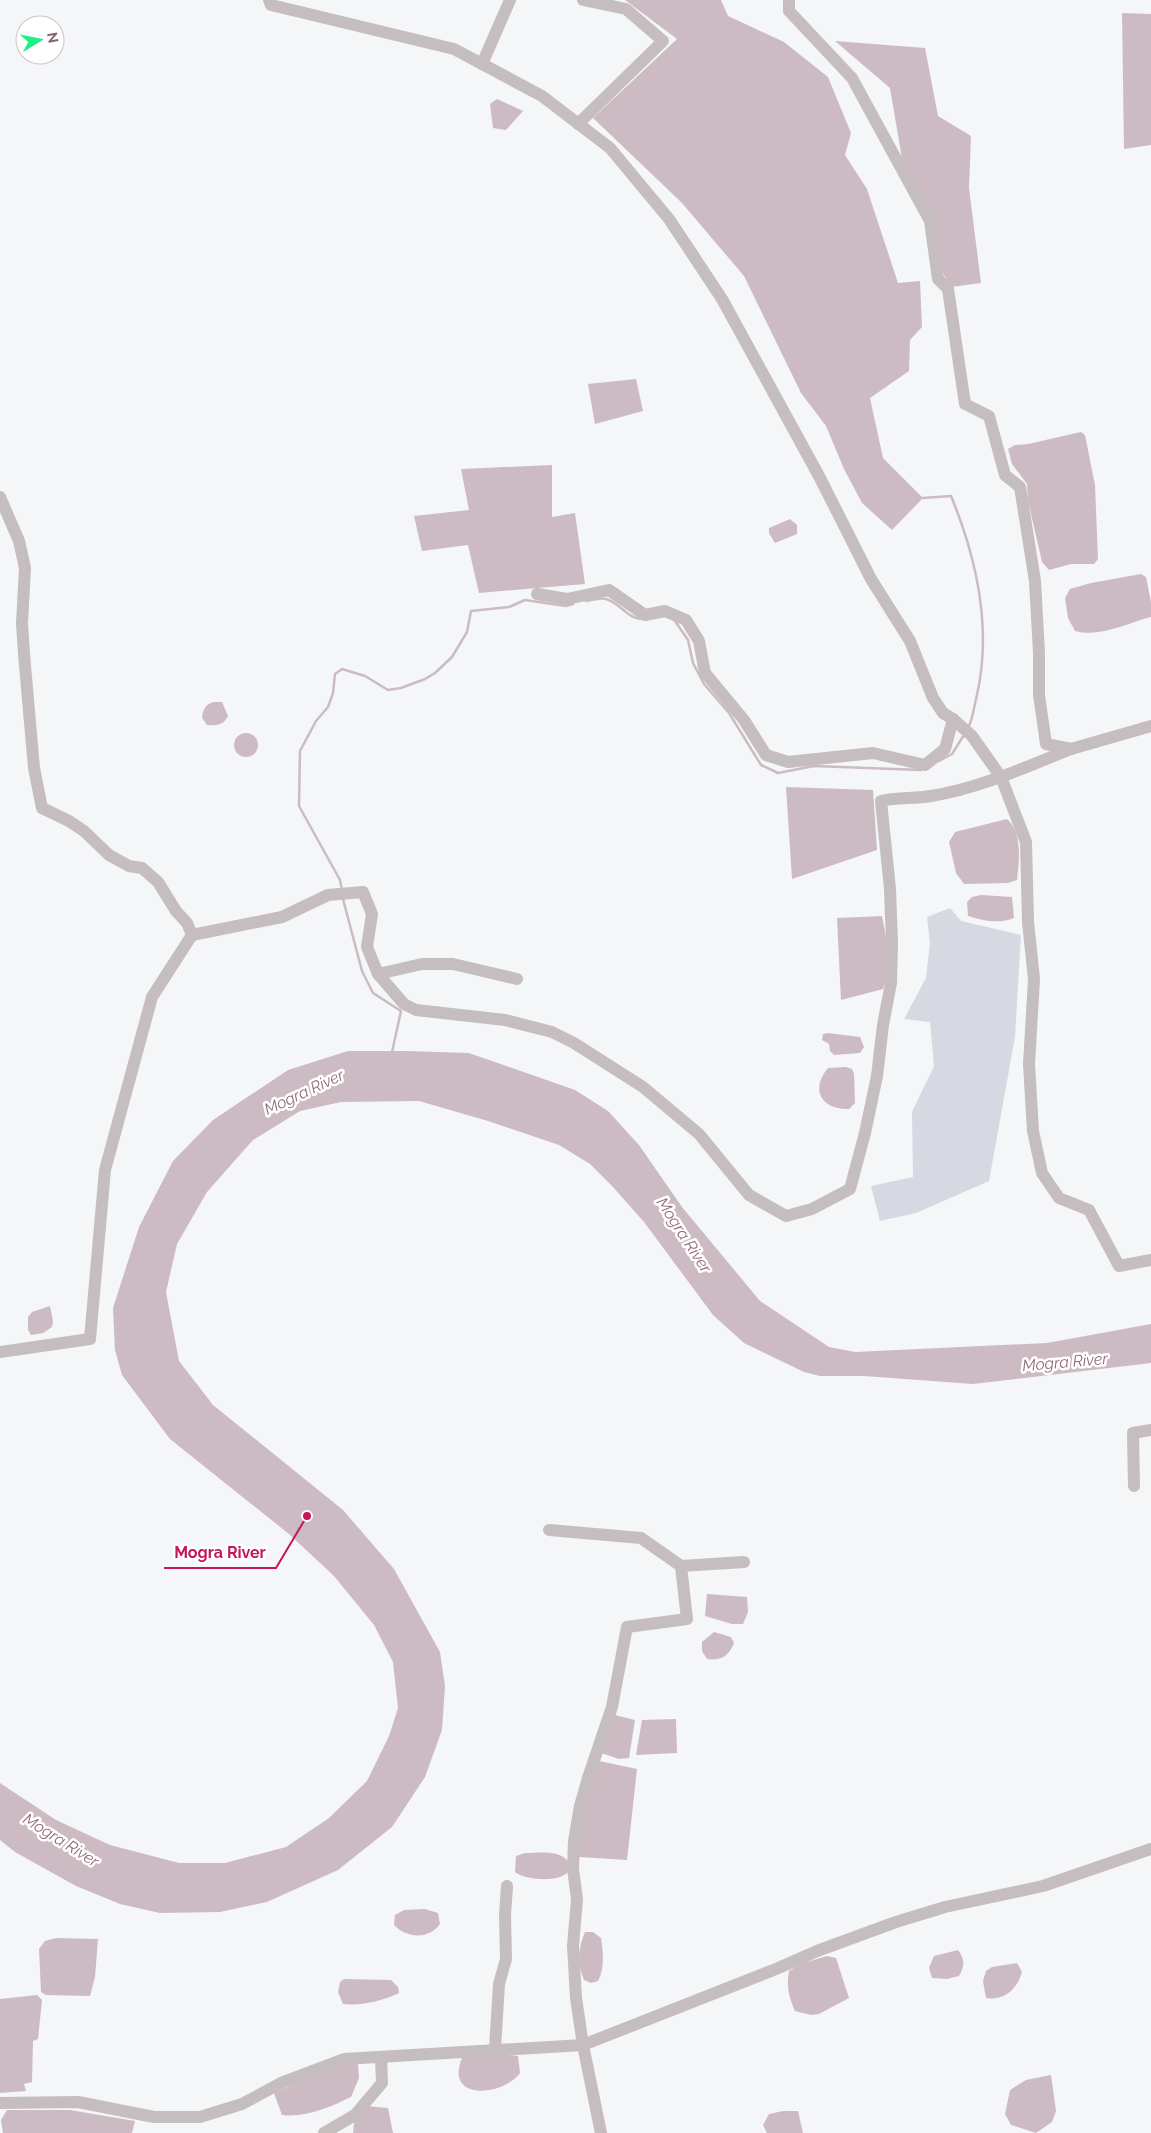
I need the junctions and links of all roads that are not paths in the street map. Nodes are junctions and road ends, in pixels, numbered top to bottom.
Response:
1 (269, 0) edge
2 (510, 0) edge
3 (583, 0) edge
4 (789, 0) edge
5 (482, 64) junction
6 (578, 124) junction
7 (0, 497) edge
8 (537, 594) dead end
9 (953, 719) junction
10 (1151, 726) edge
11 (1071, 748) junction
12 (1001, 778) junction
13 (192, 936) junction
14 (378, 974) junction
15 (517, 980) dead end
16 (1151, 1260) edge
17 (0, 1352) edge
18 (1151, 1430) edge
19 (1134, 1486) dead end
20 (549, 1530) dead end
21 (744, 1562) dead end
22 (681, 1566) junction
23 (1151, 1849) edge
24 (507, 1886) dead end
25 (582, 2045) junction
26 (495, 2049) junction
27 (381, 2057) junction
28 (0, 2103) edge
29 (324, 2133) edge
30 (601, 2133) edge

1 - 5 street
2 - 5 street
3 - 6 street
4 - 11 street
5 - 6 street
6 - 9 street
7 - 13 street
8 - 9 street
9 - 12 street
10 - 11 street
11 - 12 street
12 - 14 street
12 - 16 street
13 - 14 street
13 - 17 street
14 - 15 street
18 - 19 street
20 - 22 street
21 - 22 street
22 - 25 street
23 - 25 street
24 - 26 street
25 - 26 street
25 - 30 street
26 - 27 street
27 - 28 street
27 - 29 street

